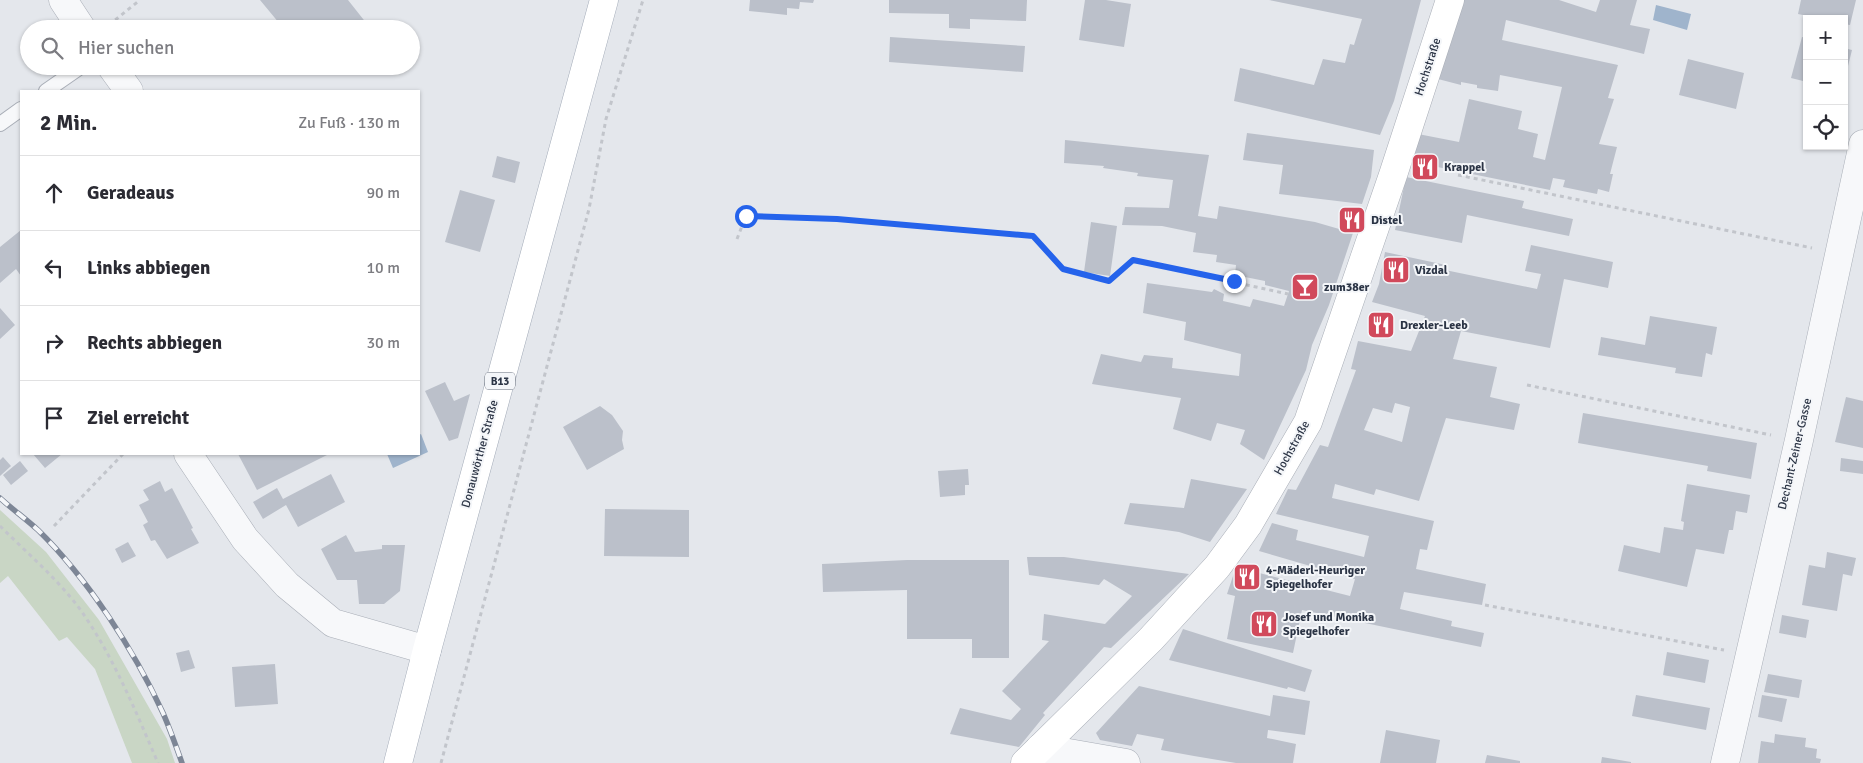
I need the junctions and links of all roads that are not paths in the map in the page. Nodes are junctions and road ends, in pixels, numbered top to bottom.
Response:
1 (63, 0) edge
2 (604, 0) edge
3 (1450, 0) edge
4 (76, 20) edge
5 (69, 75) edge
6 (117, 75) edge
7 (47, 90) edge
8 (128, 90) edge
9 (20, 110) edge
10 (0, 124) edge
11 (1863, 144) edge
12 (189, 455) edge
13 (427, 650) junction
14 (1033, 756) edge
15 (398, 763) edge
16 (1126, 763) edge
17 (1725, 763) edge

1 - 4 street
2 - 13 main road, Donauwörther Straße / B13
3 - 14 main road, Hochstraße
5 - 7 lane
6 - 8 street
9 - 10 lane
11 - 17 street, Dechant-Zeiner-Gasse
12 - 13 street
13 - 15 main road, Donauwörther Straße / B13
14 - 16 street

